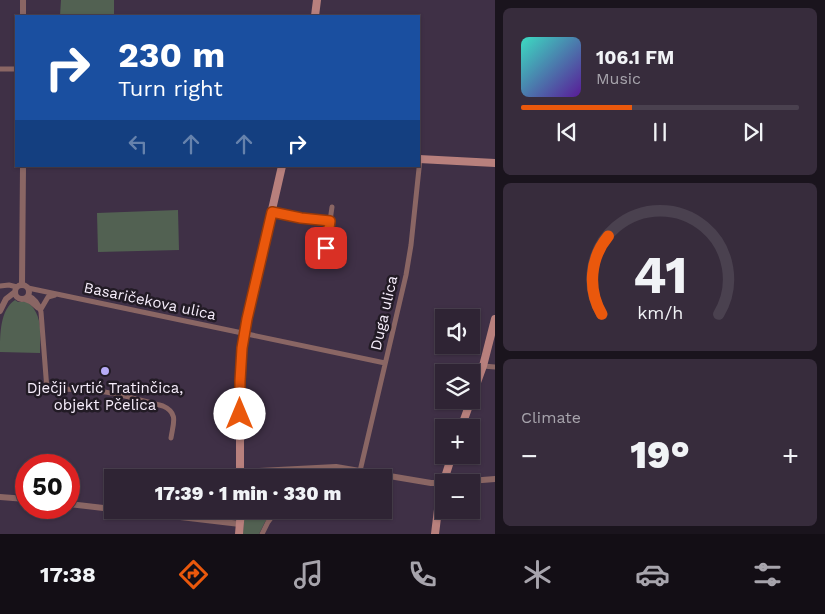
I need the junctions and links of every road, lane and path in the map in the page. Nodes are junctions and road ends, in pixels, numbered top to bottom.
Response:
1 (23, 0) edge
2 (317, 0) edge
3 (23, 15) edge
4 (315, 15) edge
5 (0, 69) edge
6 (15, 69) edge
7 (420, 159) edge
8 (495, 163) edge
9 (23, 167) edge
10 (282, 167) edge
11 (419, 167) edge
12 (332, 208) dead end
13 (272, 212) junction
14 (330, 221) junction
15 (323, 266) dead end
16 (0, 286) edge
17 (18, 290) junction
18 (0, 294) edge
19 (28, 294) junction
20 (57, 294) junction
21 (0, 309) edge
22 (41, 310) junction
23 (495, 319) edge
24 (244, 334) junction
25 (385, 363) junction
26 (483, 366) junction
27 (495, 367) edge
28 (480, 374) edge
29 (171, 438) dead end
30 (240, 469) edge
31 (305, 469) edge
32 (348, 469) edge
33 (360, 469) edge
34 (392, 476) edge
35 (495, 479) edge
36 (480, 480) edge
37 (435, 482) edge
38 (0, 497) edge
39 (15, 498) edge
40 (80, 505) edge
41 (104, 508) edge
42 (198, 519) edge
43 (240, 519) edge
44 (270, 519) edge
45 (437, 519) edge
46 (240, 524) junction
47 (239, 534) edge
48 (262, 534) edge
49 (435, 534) edge

1 - 3 street
2 - 4 main road
5 - 6 street
7 - 8 main road
9 - 17 street
10 - 13 main road
11 - 25 street, Duga ulica
12 - 14 street
13 - 14 street
13 - 24 main road
14 - 15 street
16 - 17 street
17 - 19 street
17 - 19 street
17 - 21 street
18 - 21 street
19 - 20 street, Basaričekova ulica
19 - 22 street
20 - 22 street
20 - 24 street, Basaričekova ulica
22 - 29 street
23 - 26 main road
24 - 25 street, Basaričekova ulica
24 - 30 main road
25 - 33 street, Duga ulica
26 - 27 street
26 - 28 main road
31 - 32 street
34 - 37 street
35 - 36 street
38 - 39 street
40 - 41 street
42 - 46 street
43 - 46 main road
44 - 48 street
45 - 49 main road
46 - 47 main road

